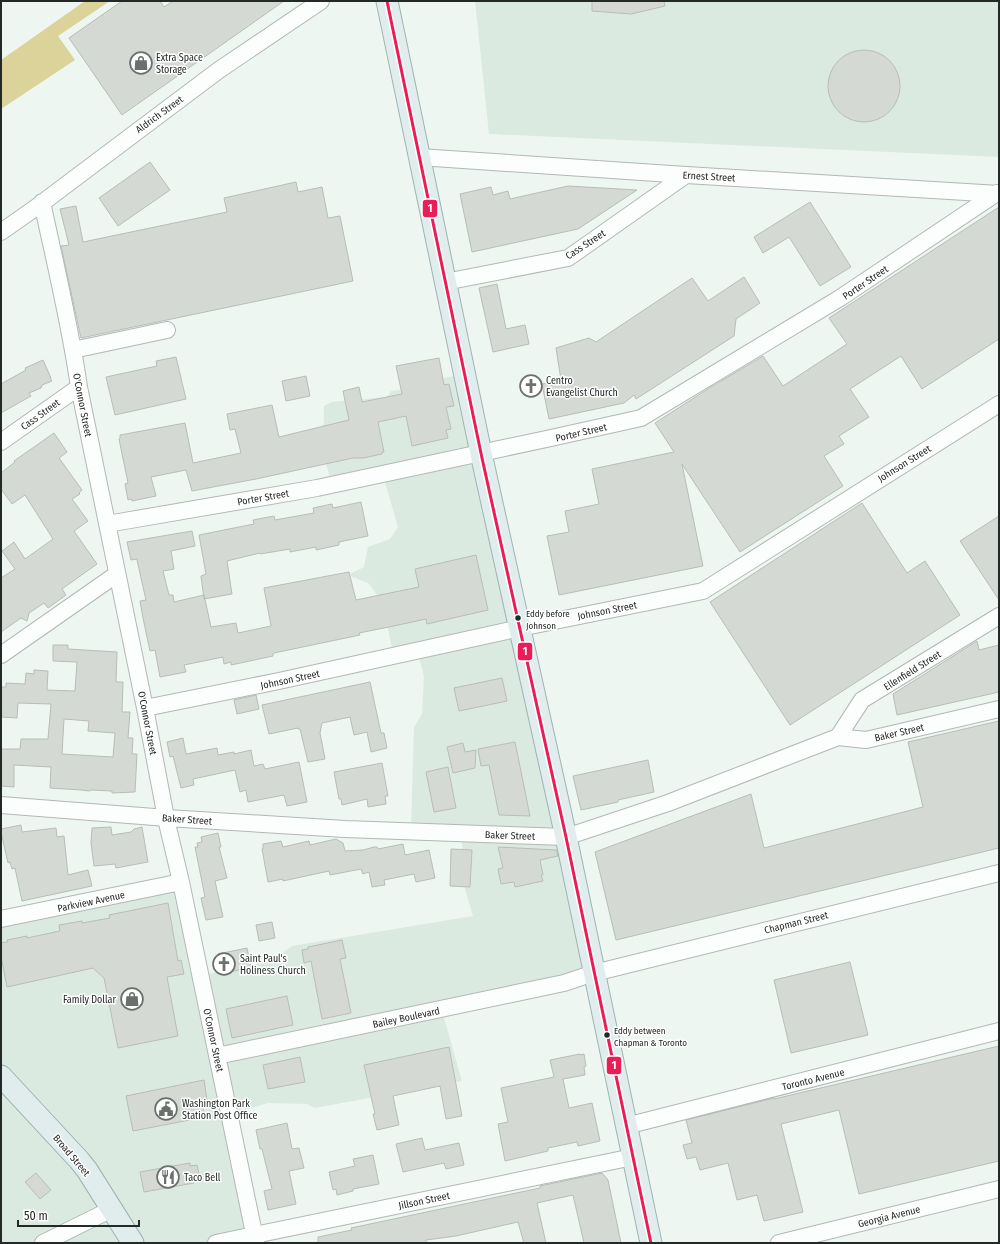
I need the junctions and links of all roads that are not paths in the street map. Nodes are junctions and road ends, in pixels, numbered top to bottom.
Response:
1 (321, 1) edge
2 (387, 1) edge
3 (419, 157) junction
4 (686, 175) junction
5 (998, 194) edge
6 (42, 202) junction
7 (1, 232) edge
8 (445, 282) junction
9 (167, 330) dead end
10 (74, 350) junction
11 (79, 386) junction
12 (999, 404) edge
13 (1, 442) edge
14 (482, 453) junction
15 (107, 524) junction
16 (117, 574) junction
17 (999, 616) edge
18 (520, 628) junction
19 (1, 655) edge
20 (145, 708) junction
21 (999, 709) edge
22 (838, 737) junction
23 (1, 805) edge
24 (167, 818) junction
25 (566, 837) junction
26 (999, 873) edge
27 (181, 882) junction
28 (1, 919) edge
29 (594, 973) junction
30 (999, 1031) edge
31 (217, 1056) junction
32 (1, 1076) edge
33 (626, 1126) junction
34 (632, 1157) junction
35 (999, 1189) edge
36 (112, 1209) junction
37 (255, 1239) edge
38 (43, 1243) edge
39 (133, 1243) edge
40 (216, 1243) edge
41 (651, 1243) edge
42 (779, 1243) edge

1 - 6 street, Aldrich Street
2 - 3 main road
3 - 4 street, Ernest Street
3 - 8 main road
4 - 5 street, Ernest Street
4 - 8 street, Cass Street
5 - 14 street, Porter Street
6 - 7 street, Aldrich Street
6 - 10 street, O'Connor Street
8 - 14 main road
9 - 10 street
10 - 11 street, O'Connor Street
11 - 13 street, Cass Street
11 - 15 street, O'Connor Street
12 - 18 street, Johnson Street
14 - 15 street, Porter Street
14 - 18 main road
15 - 16 street, O'Connor Street
16 - 19 street
16 - 20 street, O'Connor Street
17 - 22 street, Ellenfield Street
18 - 20 street, Johnson Street
18 - 25 main road
20 - 24 street, O'Connor Street
21 - 22 street, Baker Street
22 - 25 street, Baker Street
23 - 24 street, Baker Street
24 - 25 street, Baker Street
24 - 27 street, O'Connor Street
25 - 29 main road
26 - 29 street, Chapman Street
27 - 28 street, Parkview Avenue
27 - 31 street, O'Connor Street
29 - 31 street, Bailey Boulevard
29 - 33 main road
30 - 33 street, Toronto Avenue
31 - 37 street, O'Connor Street
32 - 36 main road, Broad Street
33 - 34 main road
34 - 37 street, Jillson Street
34 - 41 main road
35 - 42 street, Georgia Avenue
36 - 38 street
36 - 39 main road, Broad Street
37 - 40 street, Jillson Street

